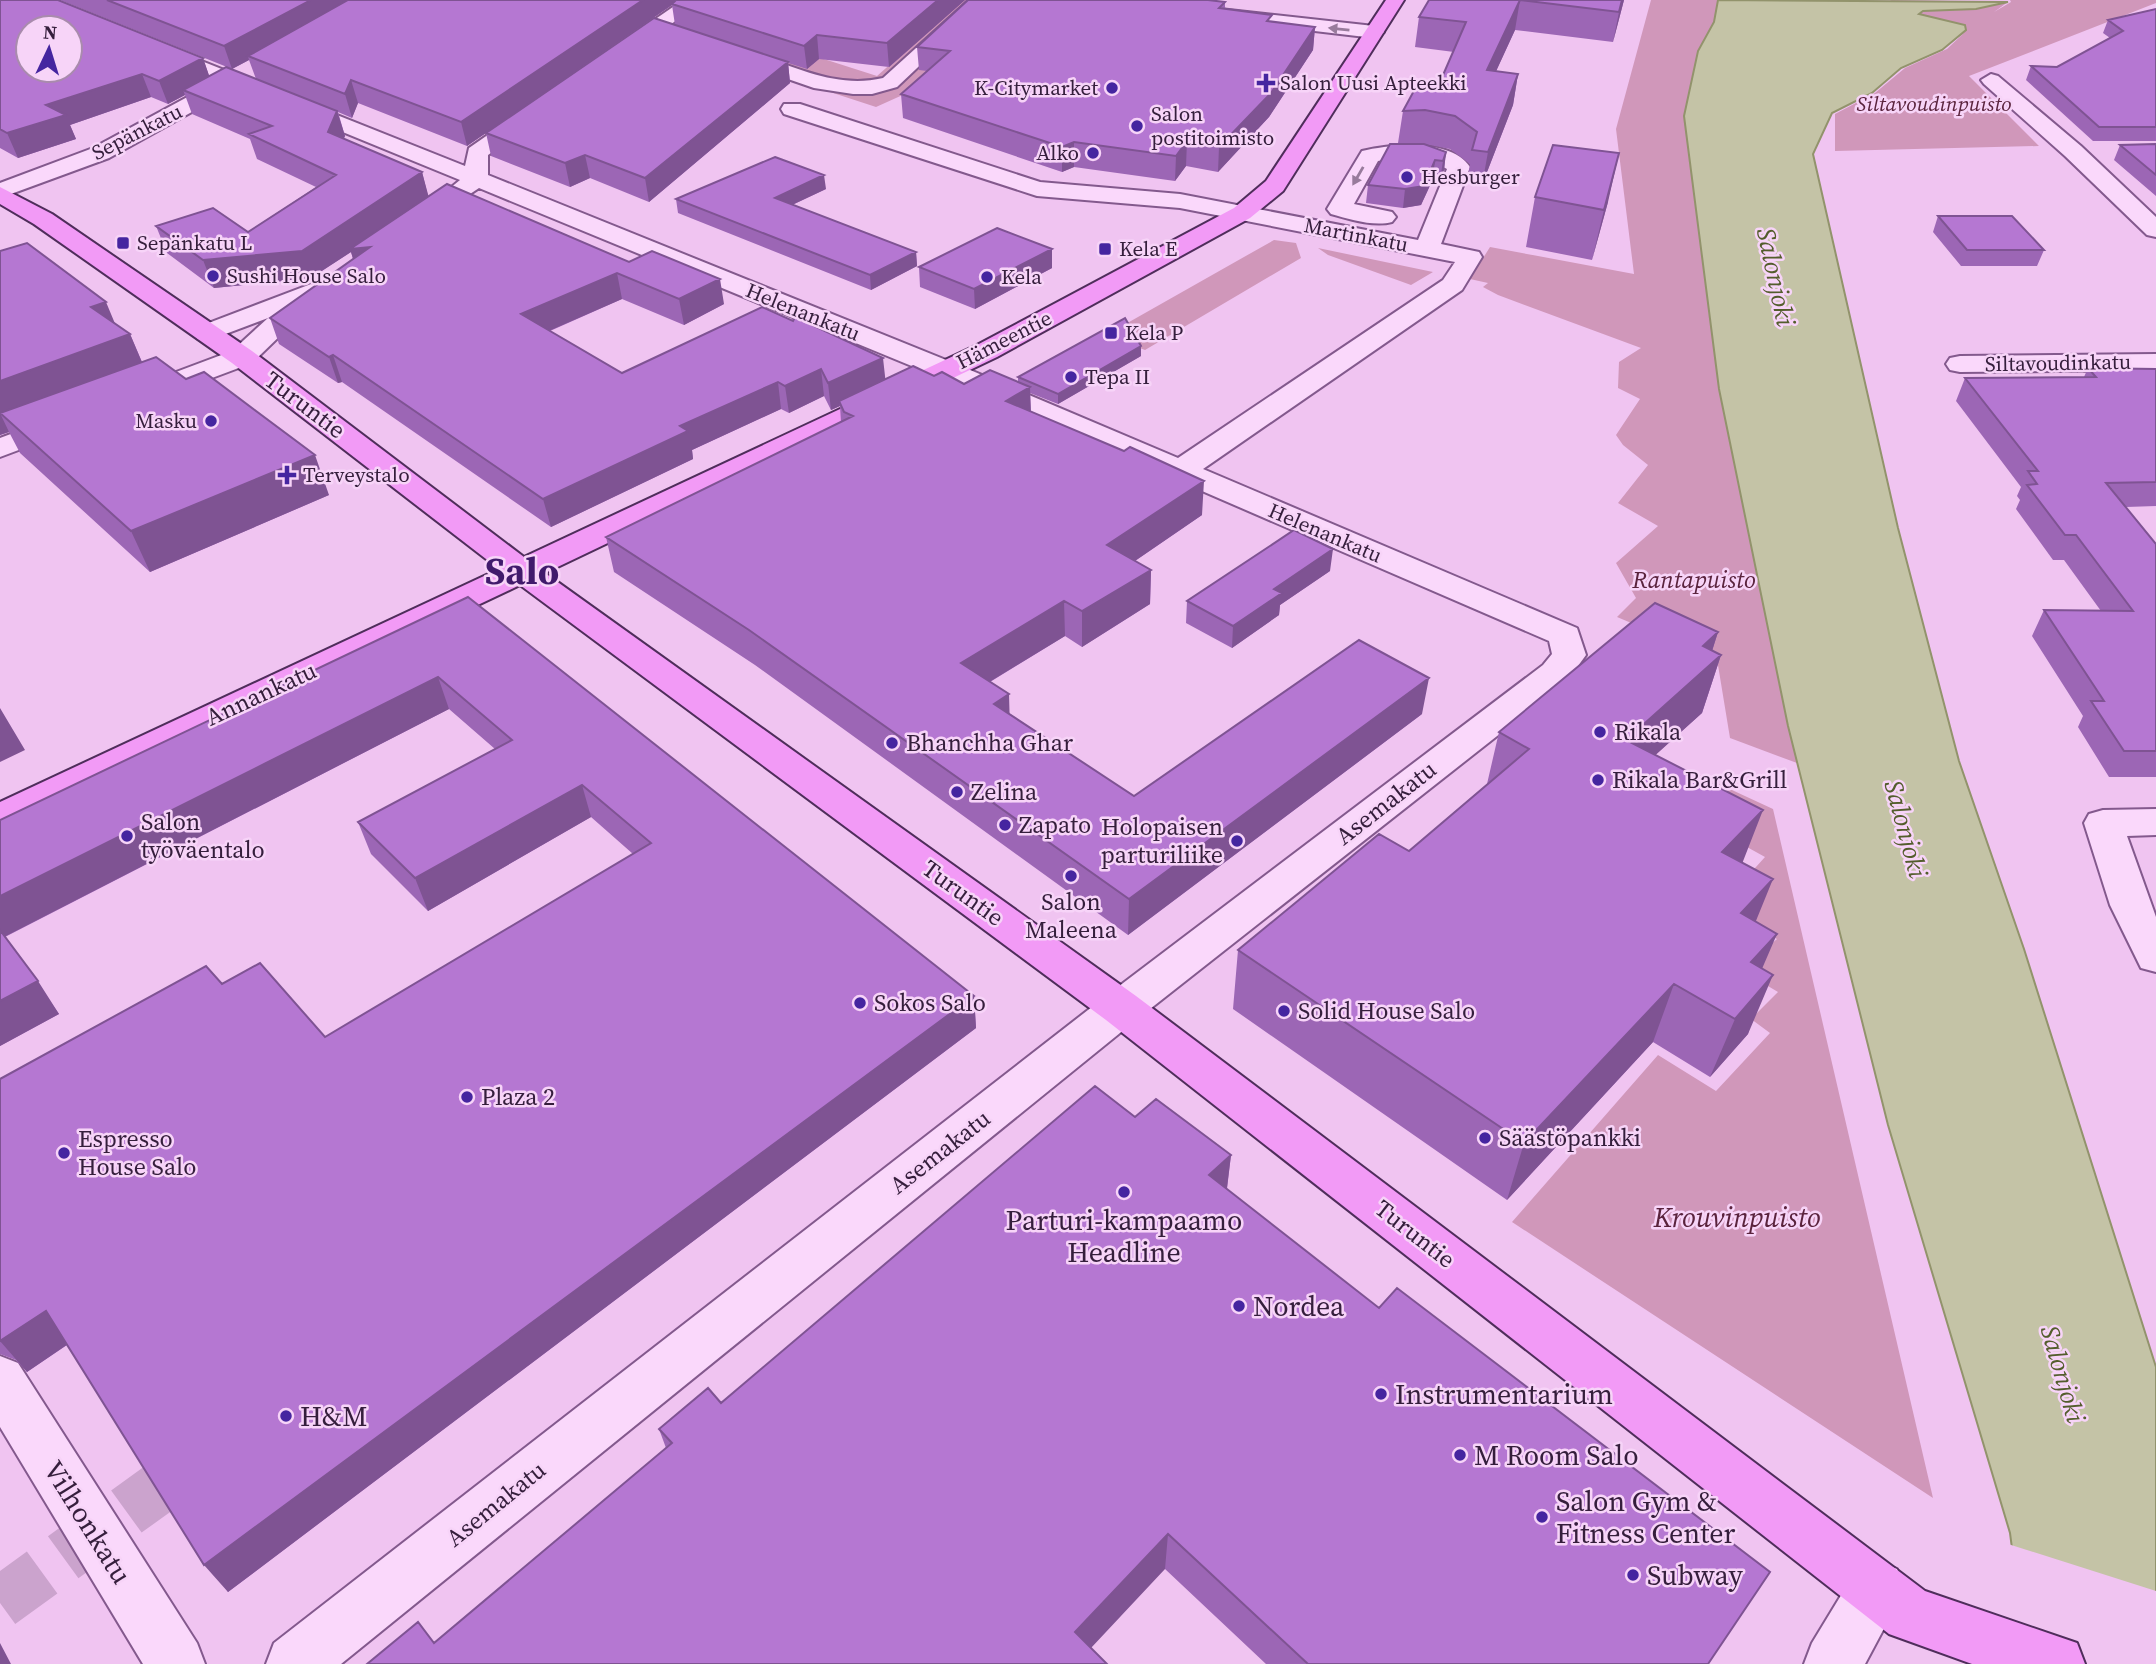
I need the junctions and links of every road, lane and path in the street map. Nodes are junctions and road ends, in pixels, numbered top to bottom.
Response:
1 (695, 0) edge
2 (980, 0) edge
3 (1395, 0) edge
4 (1202, 13) edge
5 (654, 29) junction
6 (1374, 32) junction
7 (680, 37) edge
8 (138, 42) edge
9 (717, 49) edge
10 (610, 60) edge
11 (258, 67) edge
12 (1991, 80) dead end
13 (234, 81) junction
14 (544, 106) edge
15 (792, 109) dead end
16 (2074, 151) junction
17 (2101, 151) dead end
18 (475, 180) junction
19 (0, 192) edge
20 (436, 206) edge
21 (1242, 214) junction
22 (1436, 225) junction
23 (2156, 230) edge
24 (1427, 249) junction
25 (335, 275) edge
26 (313, 290) junction
27 (207, 333) junction
28 (242, 357) junction
29 (2156, 362) edge
30 (1961, 364) dead end
31 (946, 370) junction
32 (0, 448) edge
33 (1180, 470) junction
34 (523, 570) junction
35 (1565, 635) joint
36 (0, 818) edge
37 (2156, 822) edge
38 (2156, 957) edge
39 (1121, 1008) junction
40 (0, 1380) edge
41 (1893, 1601) junction
42 (176, 1664) edge
43 (295, 1664) edge
44 (1833, 1664) edge
45 (2056, 1664) edge

1 - 5 street
2 - 9 street
3 - 6 main road, Hämeentie
6 -> 4 street
5 - 7 street
5 - 10 street
6 - 21 main road, Hämeentie
8 - 13 street, Helenankatu
11 - 13 street, Sepänkatu
12 - 16 street
13 - 18 street, Helenankatu
13 - 19 street, Sepänkatu
14 - 18 street
15 - 21 street, Martinkatu
16 - 17 street
16 - 23 street
18 - 20 street
18 - 31 street, Helenankatu
19 - 27 main road, Turuntie
21 - 24 street, Martinkatu
21 - 31 main road, Hämeentie
22 -> 22 street
22 - 24 street
24 - 33 street, Martinkatu
25 - 26 street
26 - 27 street
26 - 28 street
27 - 28 main road, Turuntie
28 - 32 street
28 - 34 main road, Turuntie
29 - 30 street, Siltavoudinkatu
31 - 33 street, Helenankatu
31 - 34 main road, Hämeentie
33 - 35 street, Helenankatu
34 - 36 main road, Annankatu
34 - 39 main road, Turuntie
35 - 39 street, Asemakatu
37 - 38 street
39 - 41 main road, Turuntie
39 - 43 street, Asemakatu
40 - 42 street, Vilhonkatu
41 - 44 street
41 - 45 main road, Turuntie

